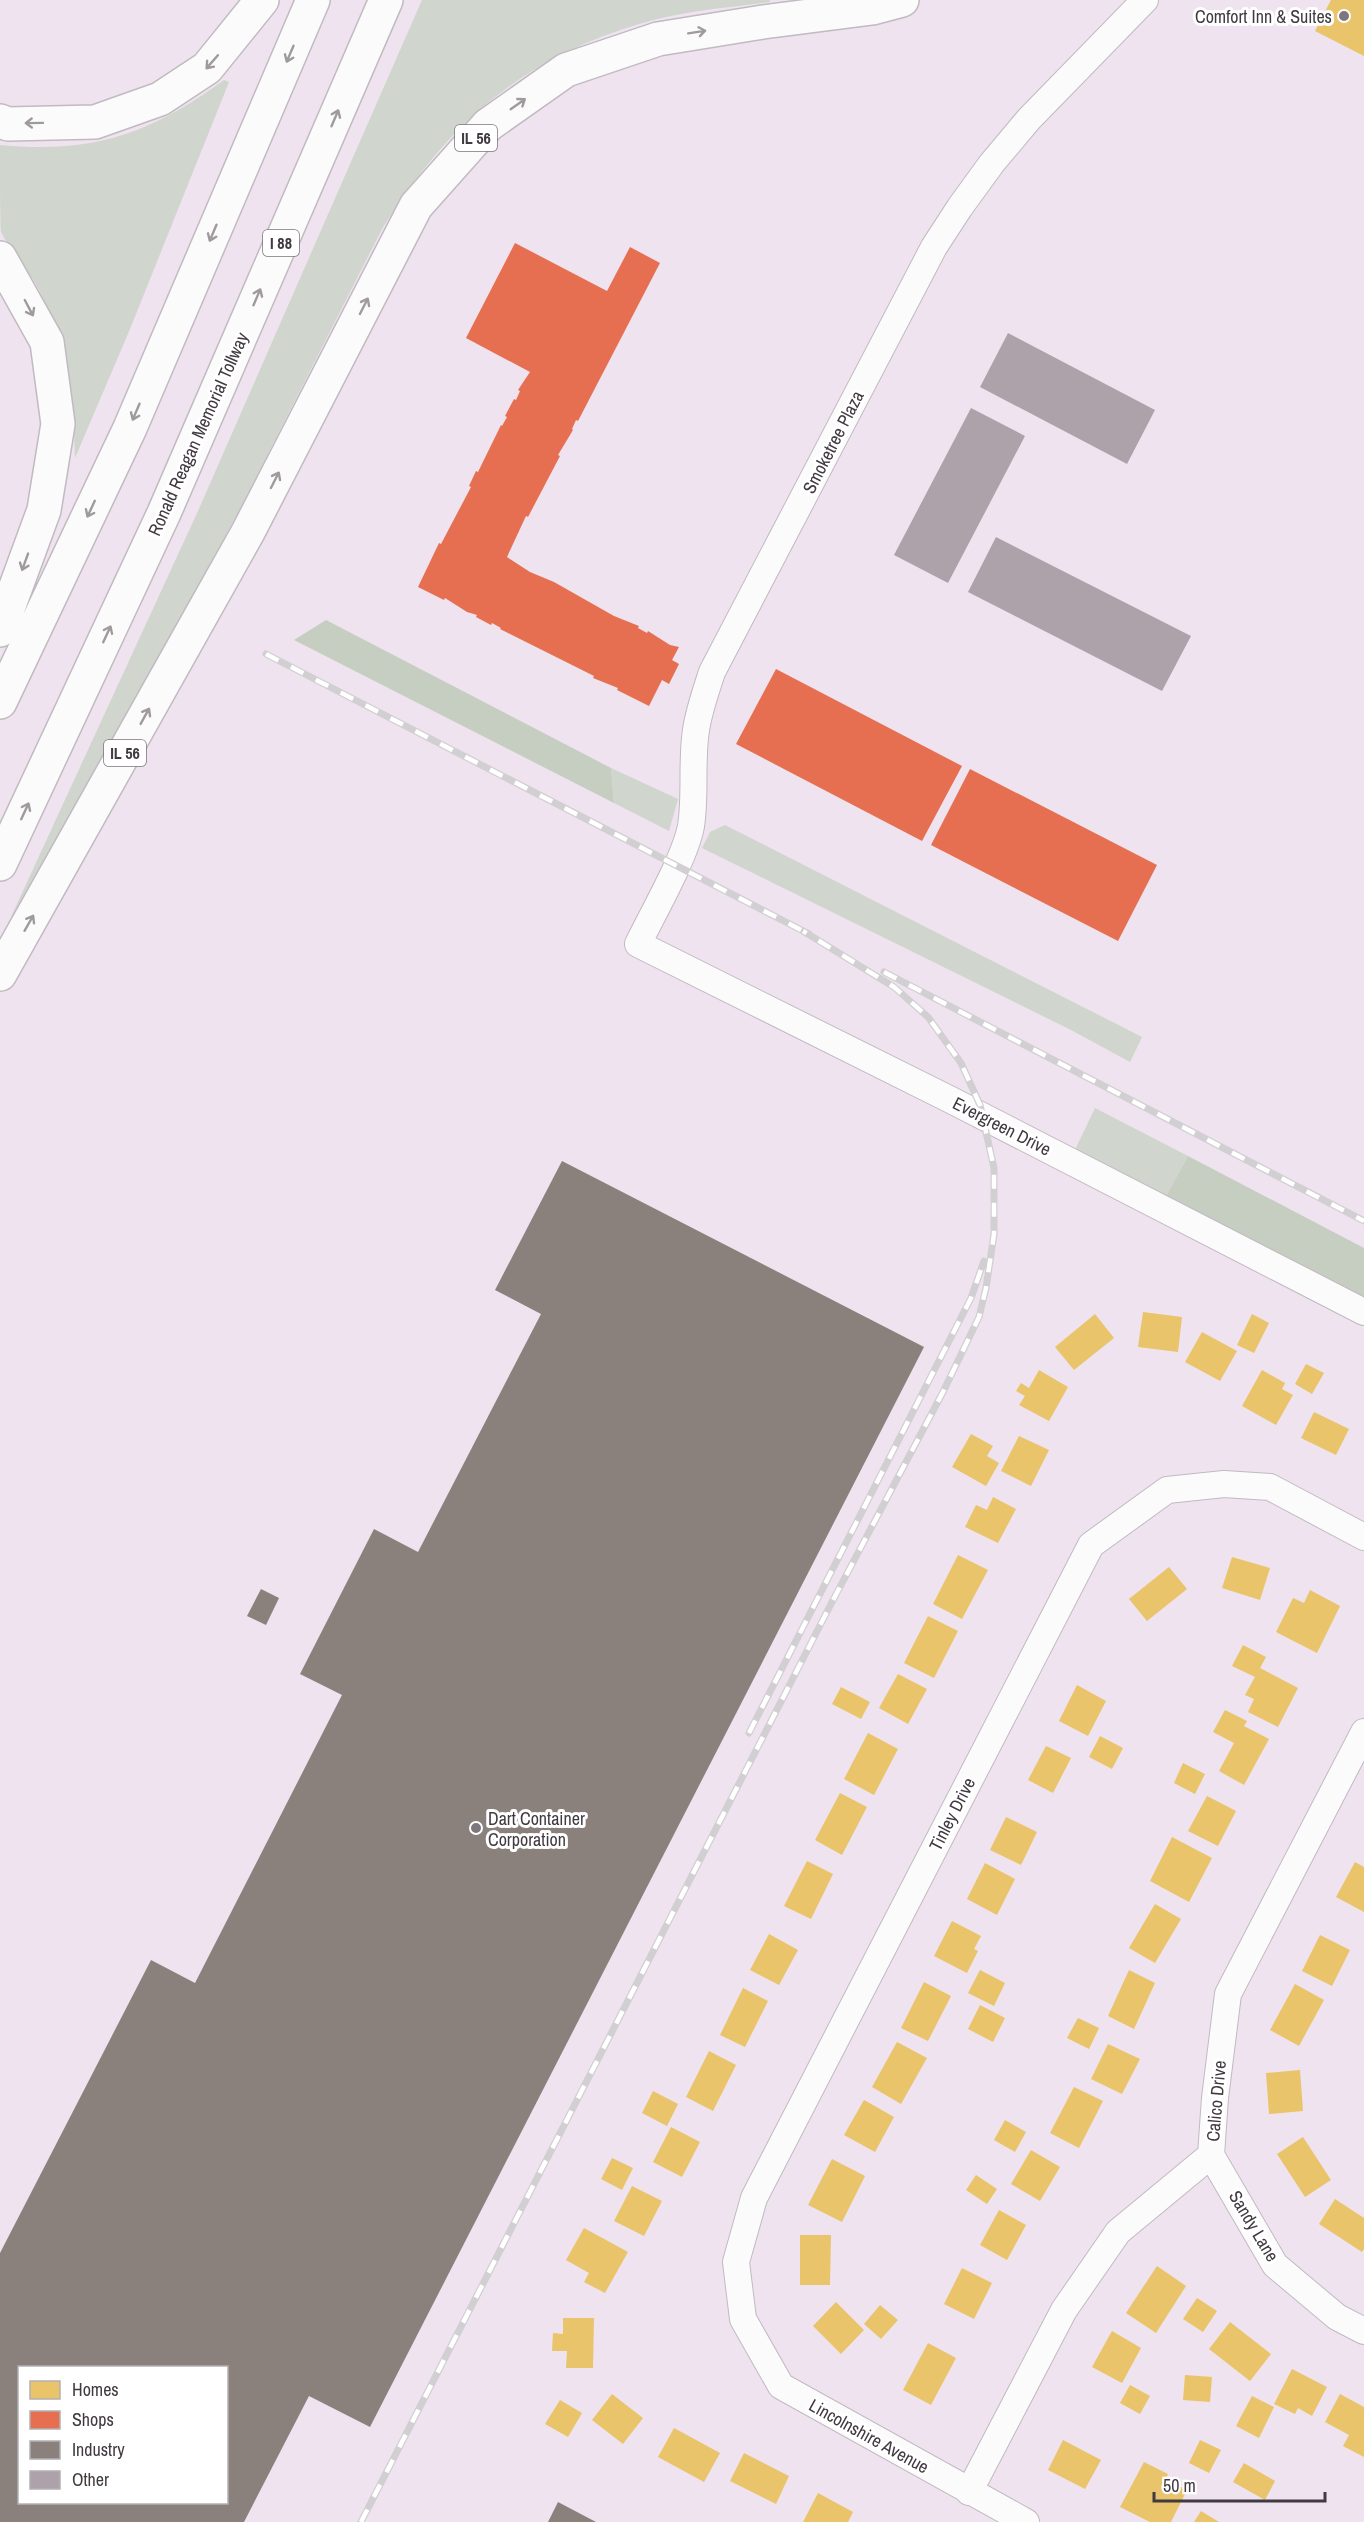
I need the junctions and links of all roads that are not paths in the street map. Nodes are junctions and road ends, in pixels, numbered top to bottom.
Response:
1 (262, 0) edge
2 (313, 0) edge
3 (386, 0) edge
4 (902, 0) edge
5 (1145, 0) edge
6 (0, 121) edge
7 (0, 258) edge
8 (0, 630) edge
9 (0, 702) edge
10 (0, 864) edge
11 (638, 944) joint
12 (0, 974) edge
13 (1364, 1312) edge
14 (1364, 1537) edge
15 (1364, 1732) edge
16 (1211, 2155) junction
17 (743, 2319) joint
18 (1364, 2331) edge
19 (969, 2492) junction
20 (1026, 2522) edge

1 -> 6 highway
2 -> 9 highway
10 -> 3 highway, Ronald Reagan Memorial Tollway / I 88
12 -> 4 highway, IL 56
5 - 11 street, Smoketree Plaza
7 -> 8 highway
11 - 13 street, Evergreen Drive
14 - 17 street, Tinley Drive
15 - 16 street, Calico Drive
16 - 18 street, Sandy Lane
16 - 19 street, Calico Drive
17 - 19 street, Lincolnshire Avenue
19 - 20 street, Lincolnshire Avenue

